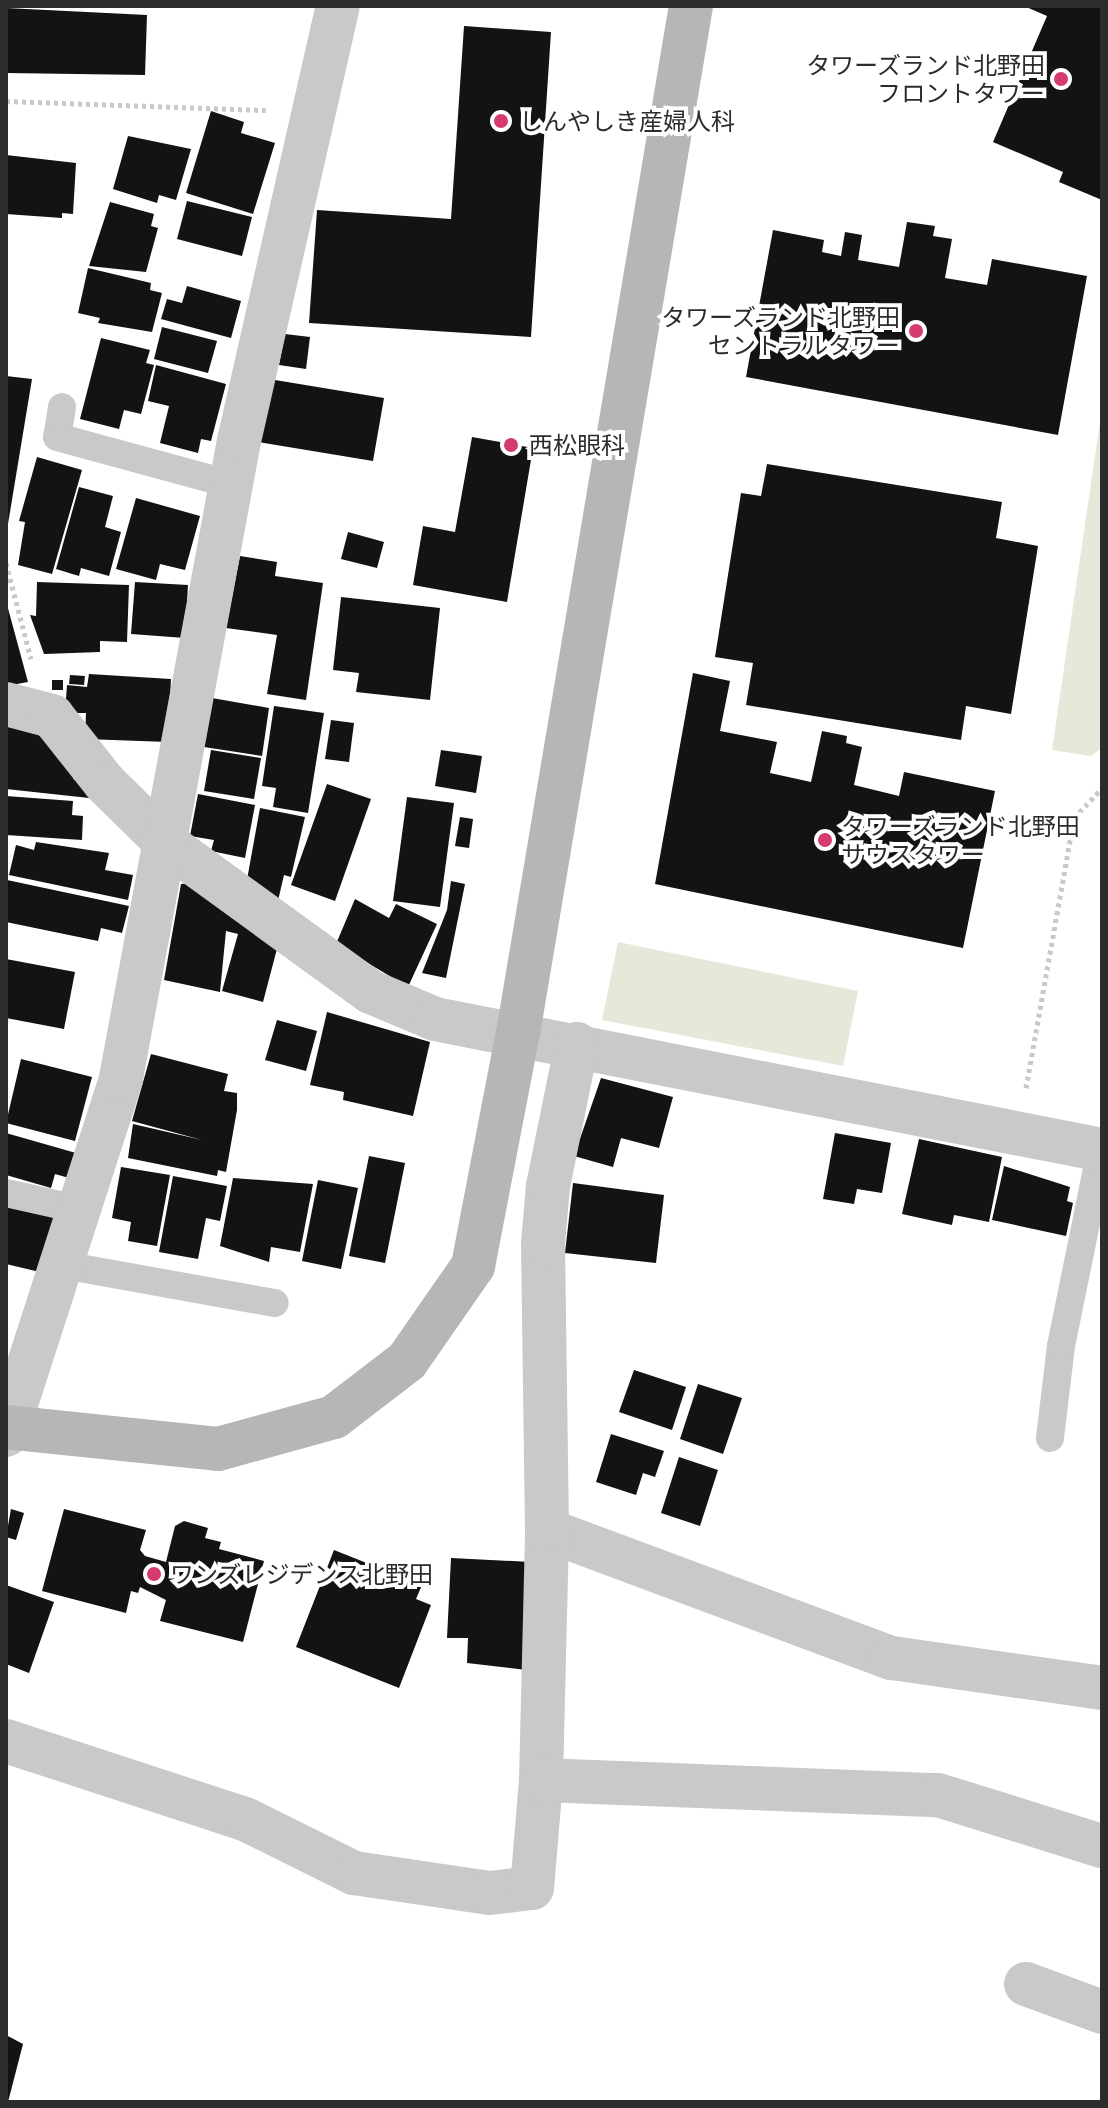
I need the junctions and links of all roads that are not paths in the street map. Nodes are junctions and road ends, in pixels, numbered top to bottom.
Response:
1 (338, 6) edge
2 (691, 6) edge
3 (62, 407) dead end
4 (230, 484) junction
5 (6, 704) edge
6 (167, 844) junction
7 (518, 1033) junction
8 (577, 1044) junction
9 (1102, 1150) edge
10 (6, 1193) edge
11 (82, 1210) junction
12 (63, 1265) junction
13 (275, 1303) dead end
14 (7, 1430) edge
15 (1050, 1438) dead end
16 (547, 1530) junction
17 (1102, 1688) edge
18 (6, 1741) edge
19 (541, 1780) junction
20 (1102, 1846) edge
21 (1026, 1984) dead end
22 (1102, 2012) edge

1 - 4 street
2 - 7 street
3 - 4 lane
4 - 6 street
5 - 6 street
6 - 7 street
6 - 11 street
7 - 8 street
7 - 14 street
8 - 9 street
8 - 16 street
9 - 15 lane
10 - 11 lane
11 - 12 street
12 - 13 lane
12 - 14 street
16 - 17 street
16 - 19 street
18 - 19 street
19 - 20 street
21 - 22 street

